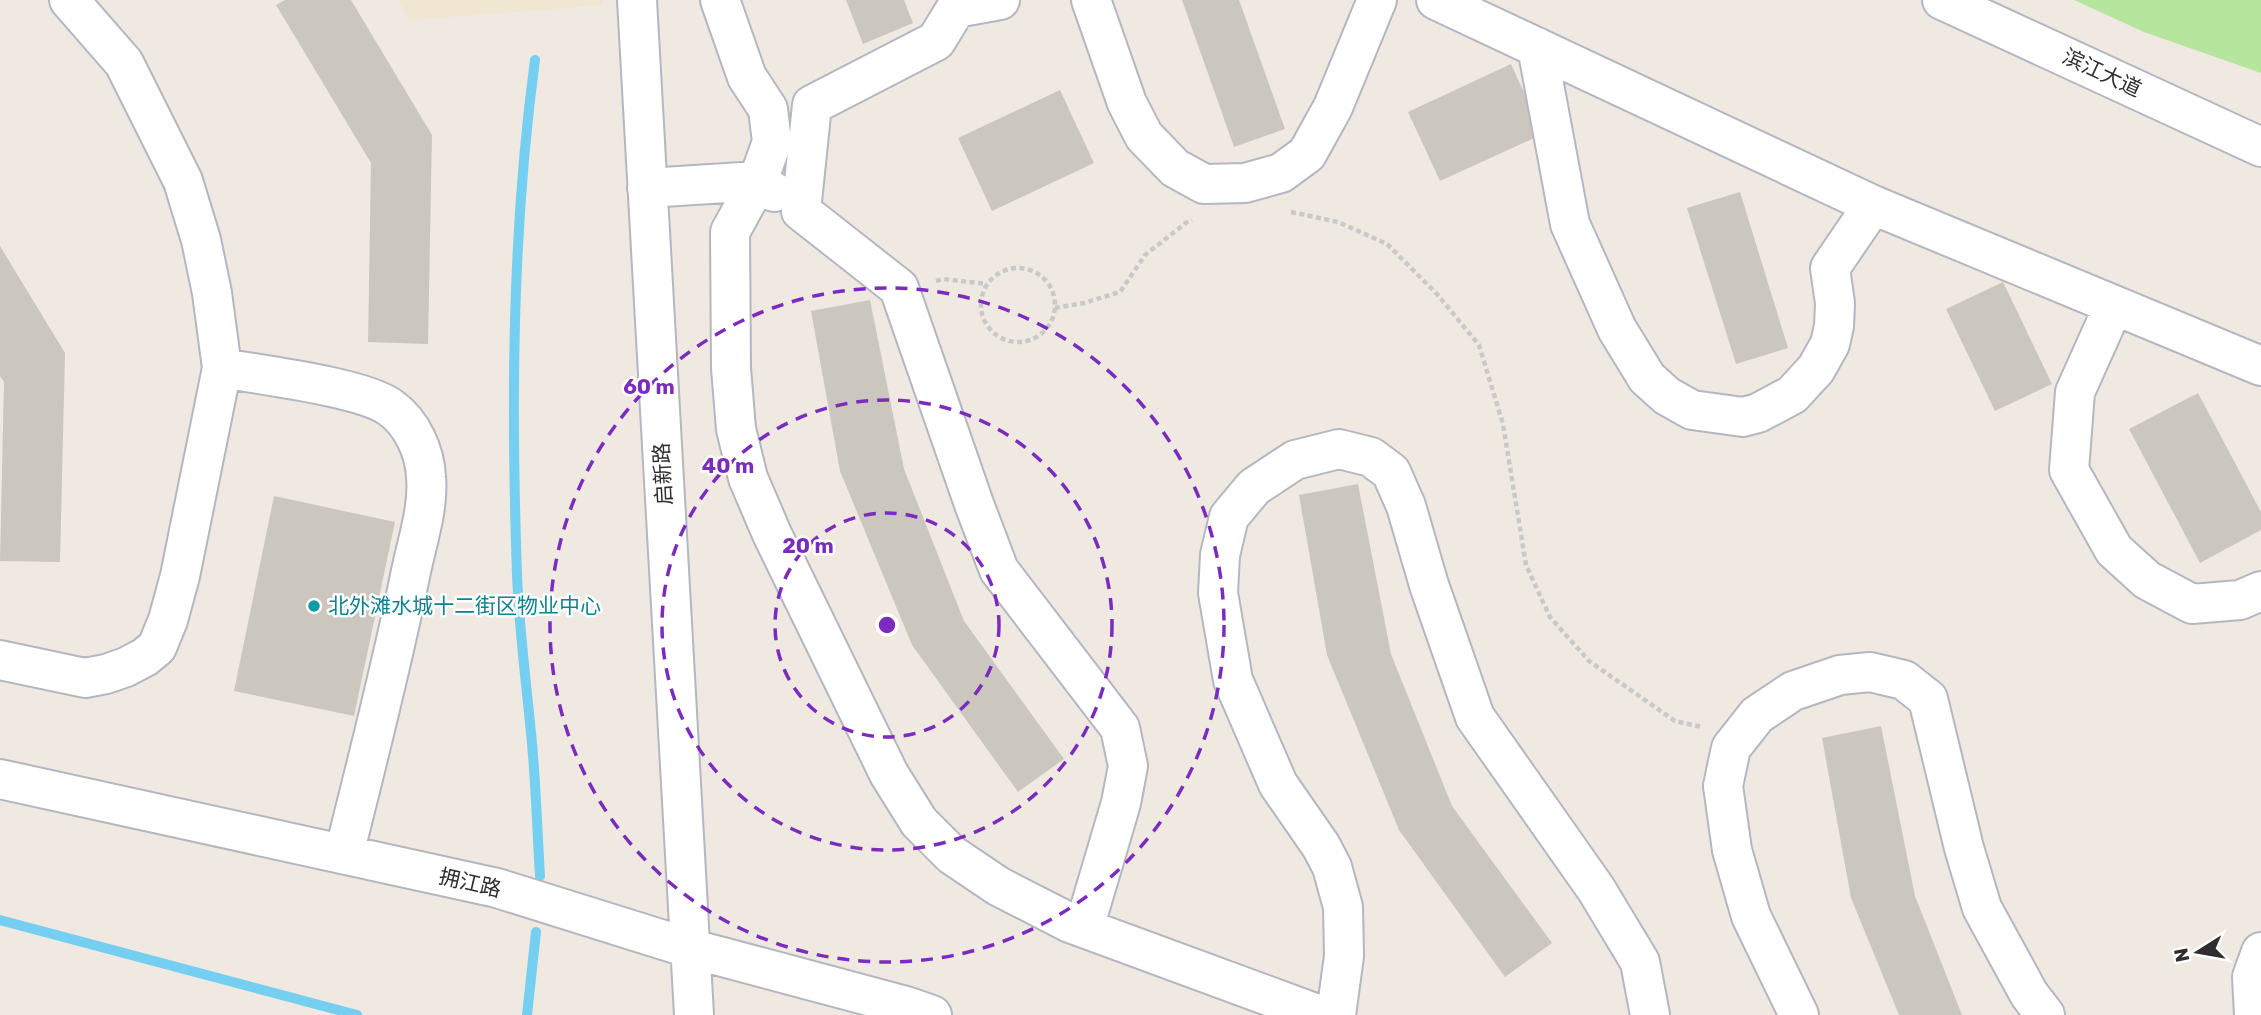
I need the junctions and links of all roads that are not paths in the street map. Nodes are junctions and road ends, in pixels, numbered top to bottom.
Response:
1 (69, 0) edge
2 (637, 0) edge
3 (720, 0) edge
4 (1000, 0) edge
5 (1091, 0) edge
6 (1377, 0) edge
7 (1436, 0) edge
8 (1942, 0) edge
9 (958, 4) edge
10 (1538, 47) junction
11 (2261, 147) edge
12 (758, 181) junction
13 (647, 188) junction
14 (1873, 205) junction
15 (801, 211) junction
16 (2114, 305) junction
17 (2261, 366) edge
18 (222, 368) junction
19 (2261, 591) edge
20 (0, 660) edge
21 (0, 779) edge
22 (344, 855) junction
23 (1084, 928) junction
24 (689, 948) junction
25 (2261, 952) edge
26 (674, 1015) edge
27 (694, 1015) edge
28 (932, 1015) edge
29 (1320, 1015) edge
30 (1336, 1015) edge
31 (1650, 1015) edge
32 (1799, 1015) edge
33 (2045, 1015) edge
34 (2254, 1015) edge

1 - 18 street
2 - 13 street, 启新路
3 - 12 street
4 - 9 street
5 - 6 street
7 - 10 street
8 - 11 street, 滨江大道
9 - 15 street
10 - 14 street
10 - 14 street
12 - 13 street
12 - 15 street
12 - 23 street
13 - 24 street, 启新路
14 - 16 street
15 - 23 street
16 - 17 street
16 - 19 street
18 - 20 street
18 - 22 street
21 - 22 street, 拥江路
22 - 24 street, 拥江路
23 - 29 street
24 - 26 street, 启新路
24 - 27 street, 启新路
24 - 28 street, 拥江路
25 - 34 street
30 - 31 street
32 - 33 street

